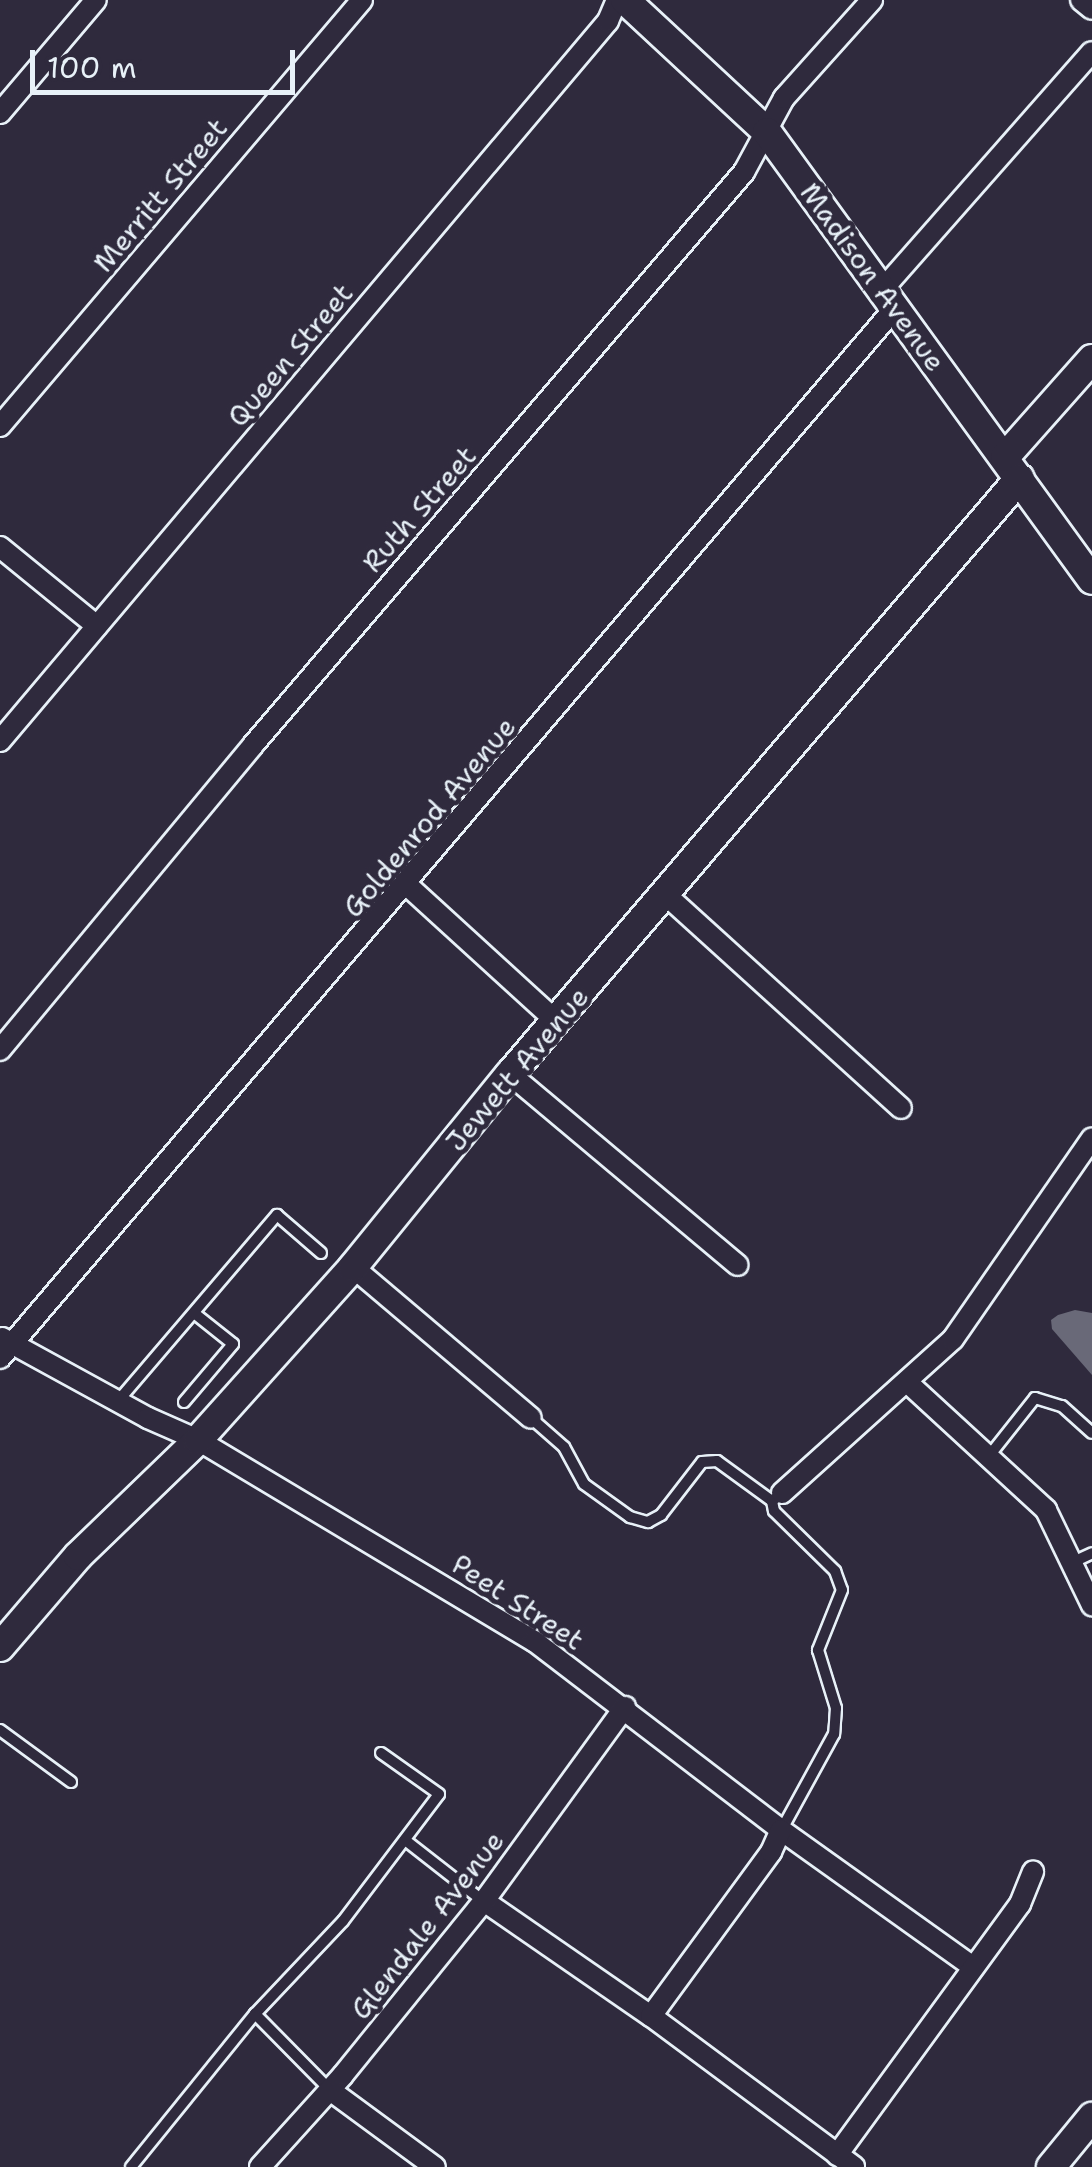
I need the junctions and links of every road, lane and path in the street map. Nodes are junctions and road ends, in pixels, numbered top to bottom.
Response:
1 (96, 0) edge
2 (362, 0) edge
3 (617, 0) edge
4 (626, 0) edge
5 (872, 0) edge
6 (1081, 0) edge
7 (1092, 9) edge
8 (1092, 52) edge
9 (0, 114) edge
10 (767, 132) junction
11 (889, 299) junction
12 (1092, 359) edge
13 (0, 426) edge
14 (1012, 468) junction
15 (0, 546) edge
16 (1092, 580) edge
17 (97, 626) junction
18 (0, 741) edge
19 (407, 886) junction
20 (666, 894) junction
21 (556, 1021) junction
22 (0, 1050) edge
23 (510, 1074) junction
24 (902, 1108) dead end
25 (1092, 1138) edge
26 (320, 1253) dead end
27 (738, 1265) dead end
28 (353, 1267) junction
29 (194, 1313) junction
30 (3, 1347) edge
31 (907, 1382) junction
32 (118, 1402) junction
33 (184, 1402) dead end
34 (531, 1418) joint
35 (1092, 1433) edge
36 (198, 1440) junction
37 (989, 1456) junction
38 (777, 1497) junction
39 (1092, 1554) edge
40 (1071, 1563) junction
41 (1092, 1605) edge
42 (0, 1647) edge
43 (624, 1707) junction
44 (0, 1730) edge
45 (381, 1754) dead end
46 (71, 1782) dead end
47 (782, 1830) junction
48 (405, 1840) junction
49 (1033, 1872) dead end
50 (484, 1901) junction
51 (973, 1967) junction
52 (256, 2014) junction
53 (651, 2016) junction
54 (330, 2090) junction
55 (1092, 2117) edge
56 (846, 2161) edge
57 (131, 2167) edge
58 (260, 2167) edge
59 (435, 2167) edge
60 (1051, 2167) edge

1 - 9 street
2 - 13 street, Merritt Street
3 - 17 street, Queen Street
4 - 10 main road, Madison Avenue
5 - 10 street, Ruth Street
6 - 7 street
8 - 11 street, Goldenrod Avenue
10 - 11 main road, Madison Avenue
10 - 22 street, Ruth Street
11 - 14 main road, Madison Avenue
11 - 19 street, Goldenrod Avenue
12 - 14 main road, Jewett Avenue
14 - 16 main road, Madison Avenue
14 - 20 main road, Jewett Avenue
15 - 17 street
17 - 18 street, Queen Street
19 - 21 street
19 - 30 street, Goldenrod Avenue
20 - 21 main road, Jewett Avenue
20 - 24 street
21 - 23 main road, Jewett Avenue
23 - 27 street
23 - 28 main road, Jewett Avenue
25 - 31 street
26 - 29 lane
28 - 34 street
28 - 36 main road, Jewett Avenue
29 - 32 lane
29 - 33 lane
30 - 32 street, Peet Street
31 - 37 street
31 - 38 street
32 - 36 street, Peet Street
34 - 38 lane
35 - 37 lane
36 - 42 main road, Jewett Avenue
36 - 43 street, Peet Street
37 - 40 street
38 - 47 lane
39 - 40 lane
40 - 41 street
43 - 47 street, Peet Street
43 - 50 street, Glendale Avenue
44 - 46 lane
45 - 48 lane
47 - 51 street, Peet Street
47 - 53 street
48 - 50 lane
48 - 52 lane
49 - 51 street
50 - 53 street
50 - 54 street, Glendale Avenue
51 - 56 street
52 - 54 lane
52 - 57 lane
53 - 56 street
54 - 58 street, Glendale Avenue
54 - 59 street
55 - 60 main road

